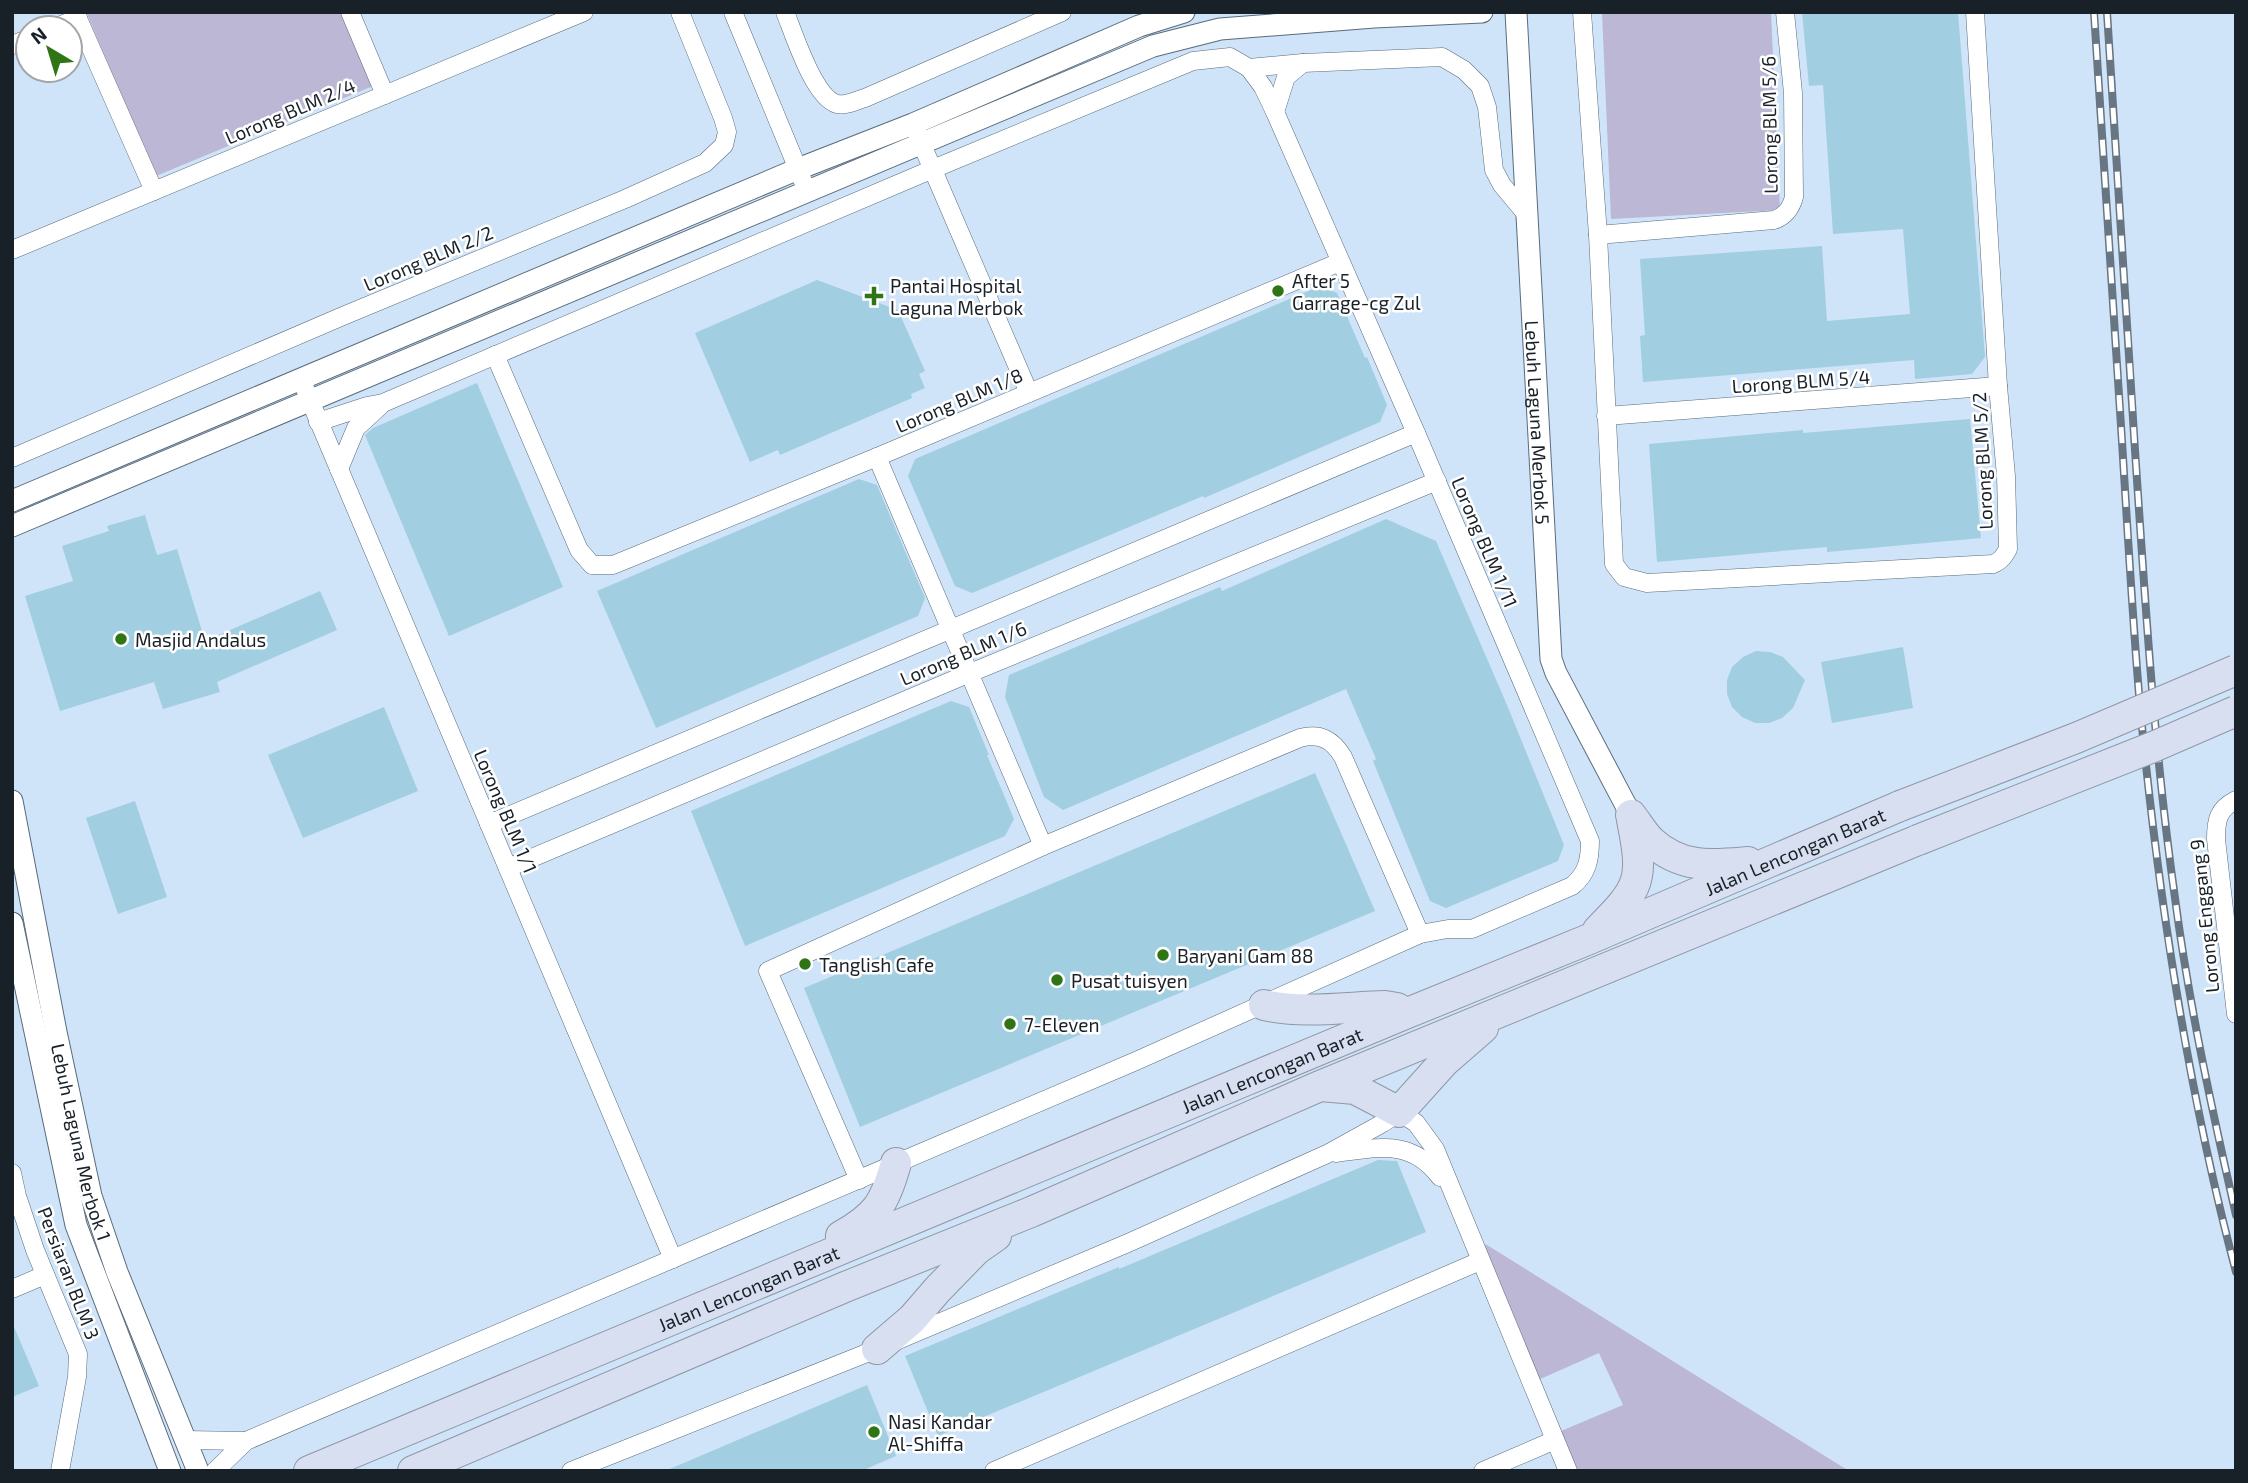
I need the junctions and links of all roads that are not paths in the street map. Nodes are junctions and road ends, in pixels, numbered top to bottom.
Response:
1 (350, 12) edge
2 (584, 12) edge
3 (680, 12) edge
4 (733, 12) edge
5 (785, 12) edge
6 (1062, 12) edge
7 (1184, 12) edge
8 (1482, 12) edge
9 (1516, 12) edge
10 (1582, 12) edge
11 (1785, 12) edge
12 (1975, 12) edge
13 (84, 31) edge
14 (1303, 63) junction
15 (1249, 68) junction
16 (385, 95) junction
17 (1275, 112) junction
18 (917, 133) junction
19 (798, 169) junction
20 (933, 169) junction
21 (154, 191) junction
22 (807, 191) junction
23 (1527, 215) junction
24 (1598, 235) junction
25 (12, 250) edge
26 (1340, 262) junction
27 (495, 355) junction
28 (300, 379) junction
29 (1998, 386) junction
30 (1029, 393) junction
31 (310, 401) junction
32 (383, 403) junction
33 (1606, 416) junction
34 (318, 422) junction
35 (1416, 433) junction
36 (877, 457) junction
37 (12, 458) edge
38 (339, 469) junction
39 (1437, 481) junction
40 (12, 501) edge
41 (12, 526) edge
42 (951, 631) junction
43 (2236, 670) edge
44 (970, 673) junction
45 (2236, 711) edge
46 (2236, 800) edge
47 (12, 801) edge
48 (1631, 815) junction
49 (489, 824) junction
50 (1043, 846) junction
51 (1776, 859) junction
52 (508, 868) junction
53 (12, 923) edge
54 (1420, 934) junction
55 (1587, 940) junction
56 (1264, 1005) junction
57 (1513, 1007) junction
58 (1405, 1014) junction
59 (2236, 1014) edge
60 (1320, 1086) junction
61 (1399, 1112) junction
62 (1327, 1154) junction
63 (896, 1163) junction
64 (12, 1173) edge
65 (859, 1180) junction
66 (1455, 1197) junction
67 (1031, 1212) junction
68 (673, 1259) junction
69 (1480, 1261) junction
70 (810, 1264) junction
71 (45, 1275) junction
72 (12, 1289) edge
73 (877, 1349) junction
74 (185, 1440) junction
75 (1555, 1440) junction
76 (246, 1441) junction
77 (598, 1466) edge
78 (60, 1471) edge
79 (170, 1471) edge
80 (198, 1471) edge
81 (215, 1471) edge
82 (310, 1471) edge
83 (413, 1471) edge
84 (571, 1471) edge
85 (994, 1471) edge
86 (1483, 1471) edge
87 (1568, 1471) edge

1 - 16 street
2 - 16 street, Lorong BLM 2/4
3 - 37 street, Lorong BLM 2/2
4 - 19 street
5 - 6 street
7 - 18 street
8 - 18 street
9 - 23 street, Lebuh Laguna Merbok 5
10 - 24 street
11 - 24 street, Lorong BLM 5/6
12 - 29 street, Lorong BLM 5/2
13 - 21 street
14 - 15 street
14 - 17 street
14 - 23 street
15 - 17 street, Lorong BLM 1/11
15 - 20 street
16 - 21 street, Lorong BLM 2/4
17 - 26 street, Lorong BLM 1/11
18 - 19 street
18 - 20 street
18 - 22 street
19 - 22 street
19 - 28 street
20 - 27 street
20 - 30 street
21 - 25 street, Lorong BLM 2/4
22 - 31 street
23 - 48 street, Lebuh Laguna Merbok 5
24 - 33 street
26 - 30 street, Lorong BLM 1/8
26 - 35 street, Lorong BLM 1/11
27 - 32 street
27 - 36 street, Lorong BLM 1/8
28 - 31 street, Lorong BLM 1/1
28 - 40 street
29 - 33 street, Lorong BLM 5/4
29 - 33 street, Lorong BLM 5/2
30 - 36 street, Lorong BLM 1/8
31 - 34 street, Lorong BLM 1/1
31 - 41 street
32 - 34 street
32 - 38 street
34 - 38 street, Lorong BLM 1/1
35 - 39 street, Lorong BLM 1/11
35 - 42 street, Lorong BLM 1/6
36 - 42 street
38 - 49 street, Lorong BLM 1/1
39 - 44 street, Lorong BLM 1/6
39 - 54 street, Lorong BLM 1/11
42 - 44 street
42 - 49 street, Lorong BLM 1/6
43 - 51 highway, Jalan Lencongan Barat, bridge
44 - 50 street
44 - 52 street, Lorong BLM 1/6
45 - 57 highway, Jalan Lencongan Barat, bridge
46 - 59 street, Lorong Enggang 9
47 - 74 street, Lebuh Laguna Merbok 1
48 - 51 highway
48 - 55 highway
49 - 52 street, Lorong BLM 1/1
50 - 54 street
50 - 65 street
51 - 55 highway, Jalan Lencongan Barat
52 - 68 street, Lorong BLM 1/1
53 - 79 street, Lebuh Laguna Merbok 1
54 - 56 street
55 - 58 highway, Jalan Lencongan Barat
56 - 58 highway
56 - 63 street
57 - 60 highway, Jalan Lencongan Barat
57 - 61 highway
58 - 70 highway, Jalan Lencongan Barat
60 - 61 highway
60 - 67 highway, Jalan Lencongan Barat
61 - 62 street
61 - 66 street
62 - 66 street
62 - 73 street
63 - 65 street
63 - 70 highway
64 - 71 street, Persiaran BLM 3
65 - 68 street
66 - 69 street
67 - 73 highway
67 - 83 highway, Jalan Lencongan Barat
68 - 76 street
69 - 75 street
69 - 85 street
70 - 82 highway, Jalan Lencongan Barat
71 - 72 street
71 - 78 street, Persiaran BLM 3
73 - 77 street
74 - 76 street
74 - 80 street, Lebuh Laguna Merbok 1
75 - 86 street
75 - 87 street
76 - 81 street
77 - 84 street

